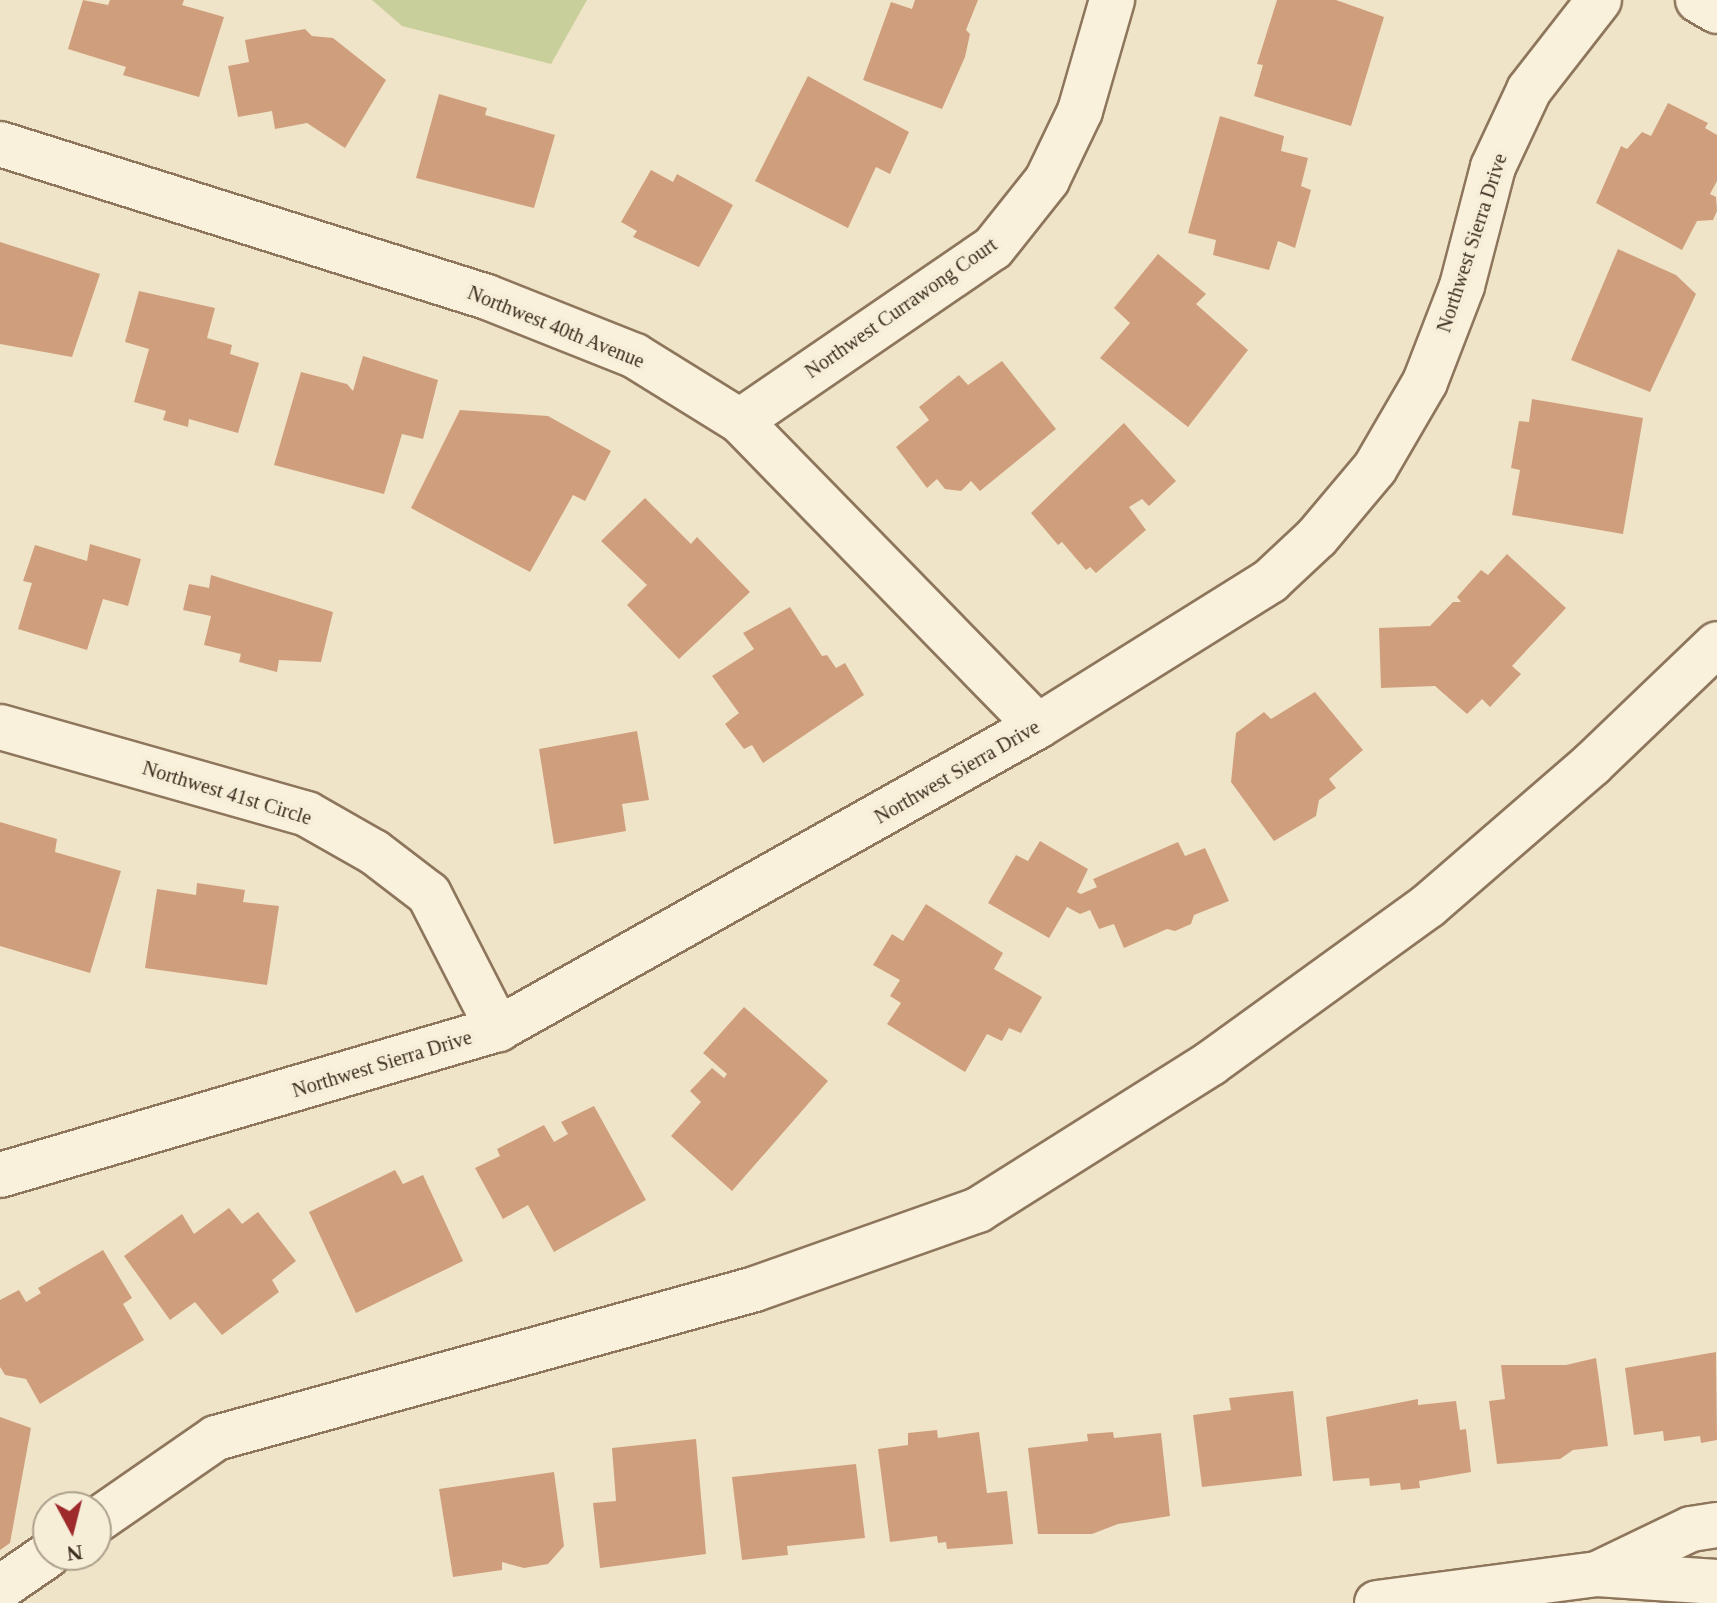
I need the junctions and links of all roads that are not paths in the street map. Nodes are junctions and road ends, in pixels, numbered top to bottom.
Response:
1 (1112, 0) edge
2 (1599, 0) edge
3 (1698, 0) edge
4 (1717, 11) edge
5 (0, 144) edge
6 (740, 421) junction
7 (1717, 644) edge
8 (1038, 726) junction
9 (0, 727) edge
10 (498, 1029) junction
11 (0, 1175) edge
12 (112, 1510) edge
13 (1717, 1525) edge
14 (32, 1566) edge
15 (1597, 1574) junction
16 (1717, 1582) edge
17 (0, 1588) edge
18 (1377, 1603) edge

1 - 6 street, Northwest Currawong Court
2 - 8 street, Northwest Sierra Drive
3 - 4 street
5 - 6 street, Northwest 40th Avenue
6 - 8 street, Northwest 40th Avenue
7 - 12 street
8 - 10 street, Northwest Sierra Drive
9 - 10 street, Northwest 41st Circle
10 - 11 street, Northwest Sierra Drive
13 - 15 street
14 - 17 street
15 - 16 street
15 - 18 street

